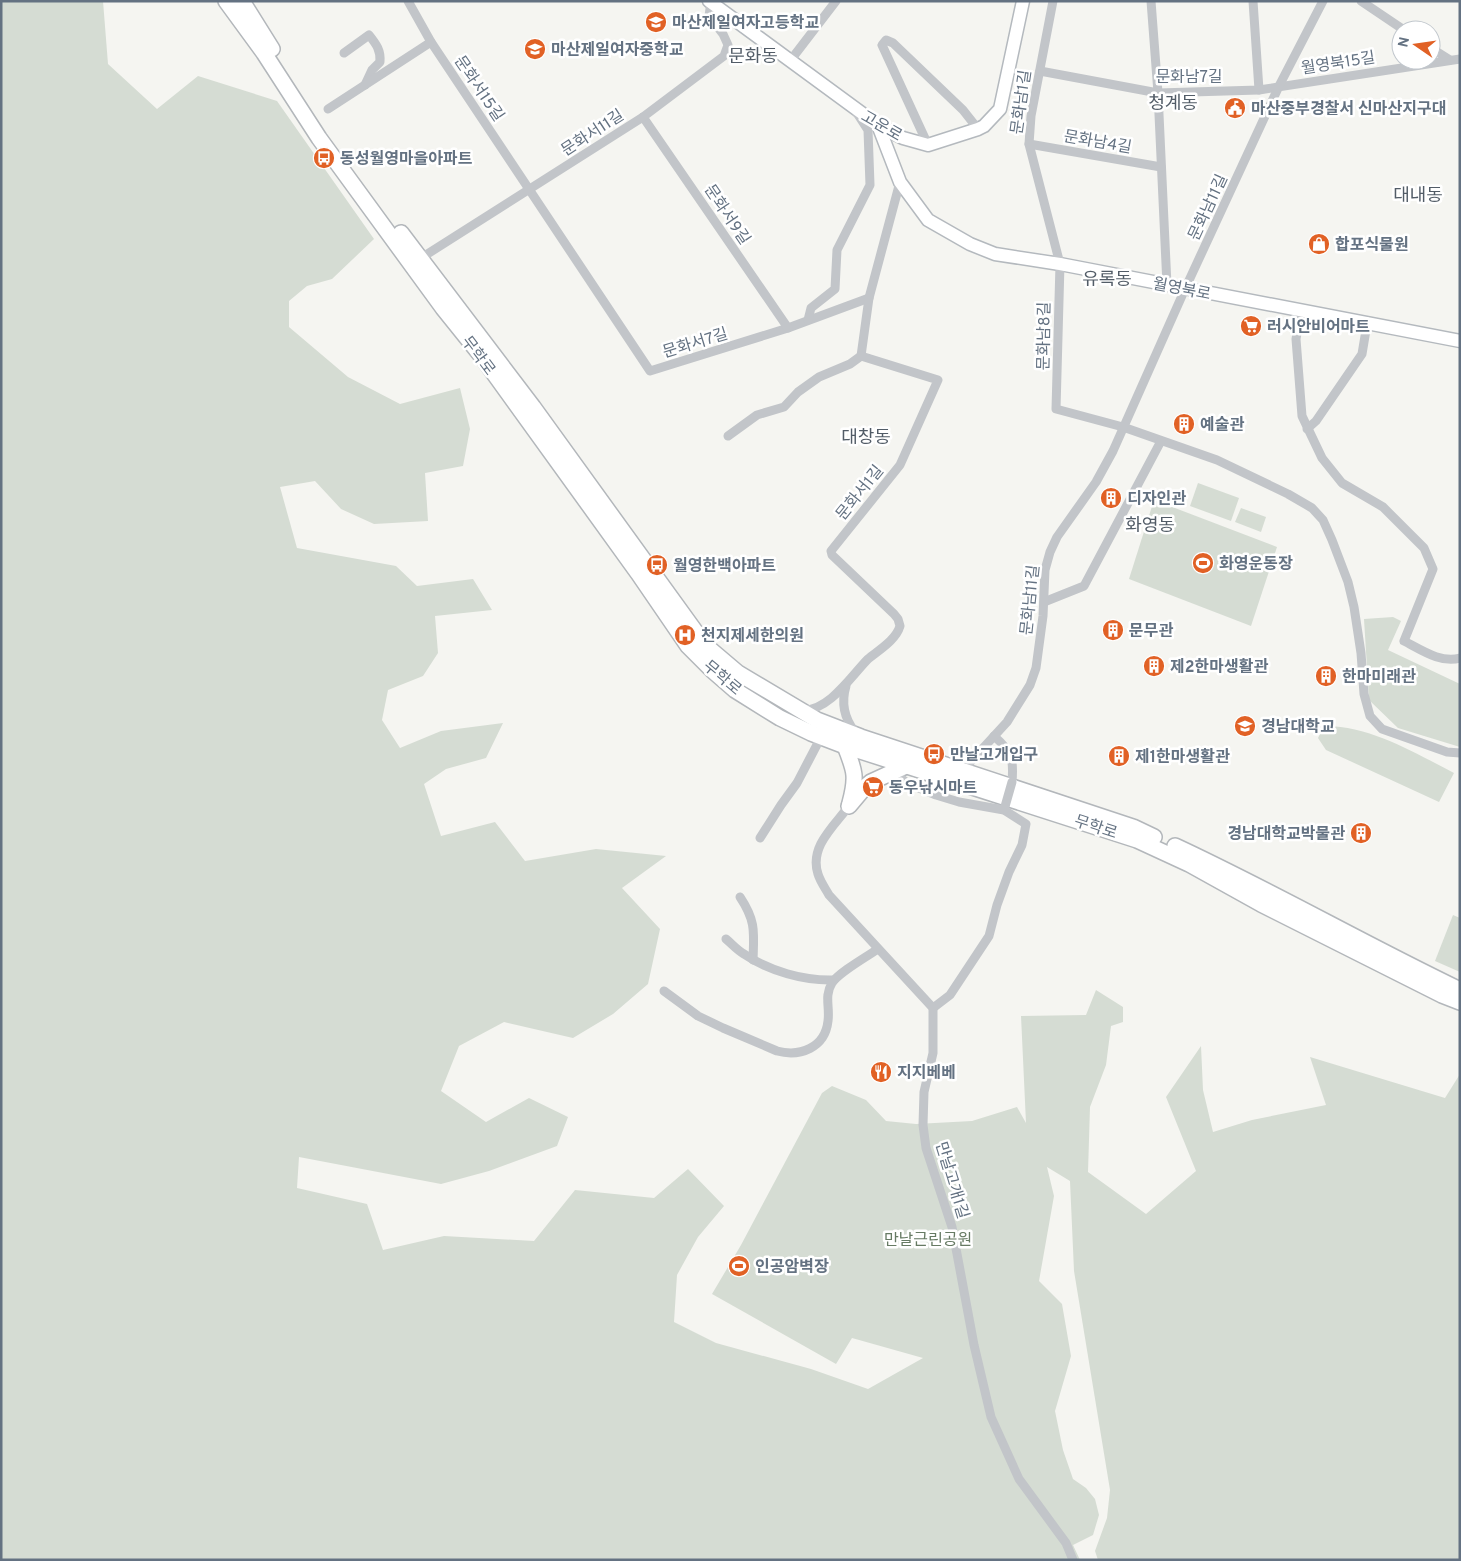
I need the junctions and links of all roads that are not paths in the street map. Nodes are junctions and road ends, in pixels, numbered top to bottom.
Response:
1 (226, 1) edge
2 (242, 1) edge
3 (408, 1) edge
4 (836, 1) edge
5 (1022, 1) edge
6 (1053, 1) edge
7 (1151, 1) edge
8 (1253, 1) edge
9 (1323, 1) edge
10 (1361, 1) edge
11 (710, 2) edge
12 (1391, 21) edge
13 (431, 42) junction
14 (344, 53) dead end
15 (1441, 54) edge
16 (1460, 59) edge
17 (1450, 60) junction
18 (790, 61) junction
19 (1040, 71) junction
20 (365, 85) junction
21 (1279, 86) junction
22 (1259, 90) junction
23 (1158, 93) junction
24 (854, 108) junction
25 (328, 109) dead end
26 (643, 117) junction
27 (878, 125) junction
28 (978, 130) junction
29 (1029, 144) junction
30 (928, 145) junction
31 (1161, 167) junction
32 (900, 182) junction
33 (530, 190) junction
34 (421, 258) junction
35 (1060, 264) junction
36 (1167, 285) junction
37 (1185, 289) junction
38 (869, 298) junction
39 (1302, 312) junction
40 (808, 320) junction
41 (1367, 324) junction
42 (788, 328) junction
43 (1460, 341) edge
44 (861, 356) junction
45 (1123, 428) junction
46 (1308, 429) junction
47 (728, 436) dead end
48 (1161, 441) junction
49 (1044, 602) junction
50 (1460, 658) edge
51 (846, 686) junction
52 (801, 710) junction
53 (858, 736) junction
54 (994, 736) junction
55 (821, 737) junction
56 (845, 746) junction
57 (1460, 753) edge
58 (900, 769) junction
59 (963, 770) junction
60 (849, 806) junction
61 (1004, 810) junction
62 (760, 838) dead end
63 (740, 897) dead end
64 (726, 938) dead end
65 (878, 949) junction
66 (753, 960) junction
67 (834, 980) junction
68 (1460, 990) edge
69 (664, 992) dead end
70 (1460, 1002) edge
71 (933, 1008) junction
72 (1073, 1560) edge

1 - 55 main road, 무학로
2 - 34 main road, 무학로
3 - 13 street, 문화서15길
4 - 18 street
5 - 28 main road
6 - 19 street, 문화남1길
7 - 23 street
8 - 22 street
9 - 21 street, 문화남11길
10 - 12 street
11 - 18 main road, 고운로
11 - 26 street, 문화서11길
13 - 20 street
13 - 33 street, 문화서15길
14 - 20 street
15 - 17 street
16 - 17 street, 월영북15길
17 - 21 street, 월영북15길
18 - 24 main road, 고운로
19 - 23 street, 문화남7길
19 - 29 street, 문화남1길
20 - 25 street
21 - 22 street, 문화남7길
21 - 37 street, 문화남11길
22 - 23 street, 문화남7길
23 - 31 street
24 - 27 main road, 고운로
24 - 40 street
26 - 33 street, 문화서11길
26 - 42 street, 문화서9길
27 - 30 main road, 고운로
27 - 32 main road, 월영북로
28 - 30 main road
28 - 30 street
29 - 31 street, 문화남4길
29 - 35 street, 문화남1길
31 - 36 street
32 - 35 main road, 월영북로
32 - 38 street
33 - 34 street, 문화서11길
33 - 42 street, 문화서7길
34 - 52 main road, 무학로
35 - 36 main road, 월영북로
35 - 45 street, 문화남8길
36 - 37 main road, 월영북로
37 - 39 main road, 월영북로
37 - 45 street, 문화남11길
38 - 40 street, 문화서7길
38 - 44 street
39 - 41 main road, 월영북로
39 - 46 street
40 - 42 street, 문화서7길
41 - 43 main road, 월영북로
41 - 46 street
44 - 47 street
44 - 51 street, 문화서1길
45 - 48 street
45 - 49 street, 문화남11길
46 - 50 street
48 - 49 street
48 - 57 street
49 - 54 street, 문화남11길
51 - 52 street, 문화서1길
51 - 53 street
52 - 53 main road, 무학로
53 - 59 main road, 무학로
54 - 59 street, 문화남11길
54 - 61 street, bridge
55 - 56 main road, 무학로
55 - 62 street
56 - 58 main road, 무학로
56 - 60 main road
58 - 60 main road
58 - 61 street
58 - 70 main road, 무학로
59 - 68 main road, 무학로
60 - 65 street
61 - 71 street
63 - 66 street
64 - 66 street
65 - 67 street
65 - 71 street
66 - 67 street
67 - 69 street
71 - 72 street, 만날고개1길

